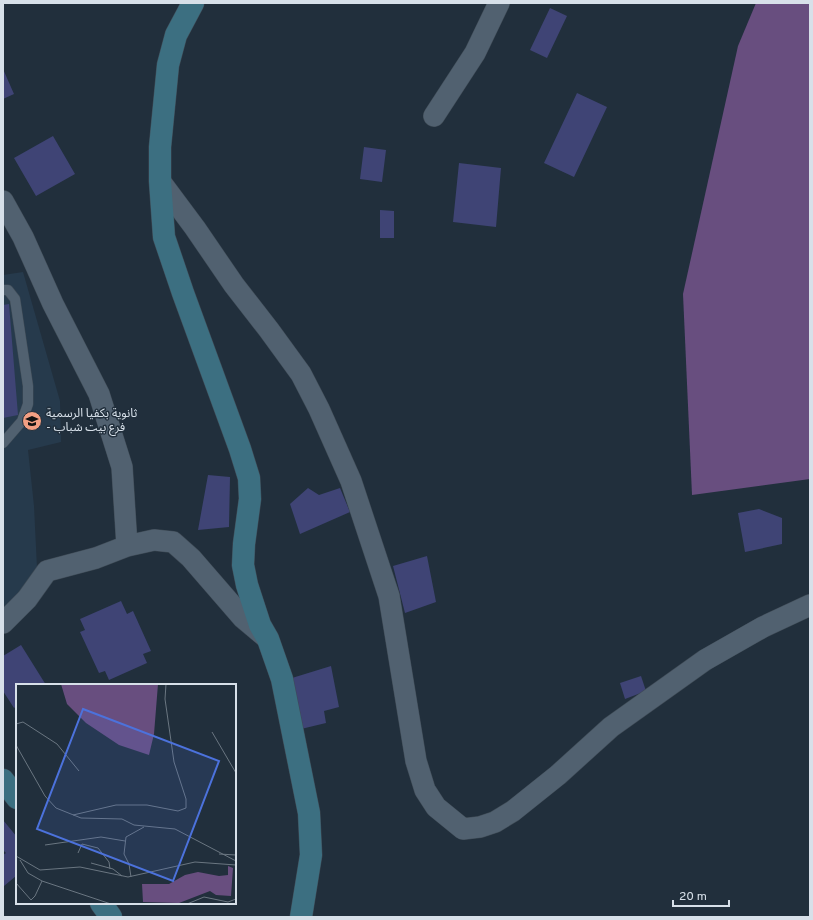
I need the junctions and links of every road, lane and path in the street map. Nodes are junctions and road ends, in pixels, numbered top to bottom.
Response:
1 (193, 3) edge
2 (499, 3) edge
3 (434, 116) dead end
4 (160, 181) junction
5 (3, 201) edge
6 (3, 290) edge
7 (3, 443) edge
8 (127, 546) junction
9 (810, 605) edge
10 (3, 623) edge
11 (268, 639) junction
12 (3, 780) edge
13 (16, 797) edge
14 (102, 904) edge
15 (111, 917) edge
16 (301, 917) edge

1 - 4 street
2 - 3 street
4 - 9 street
4 - 11 street
5 - 8 street
6 - 7 lane
8 - 10 street
8 - 11 street
11 - 16 street
12 - 13 street
14 - 15 street

